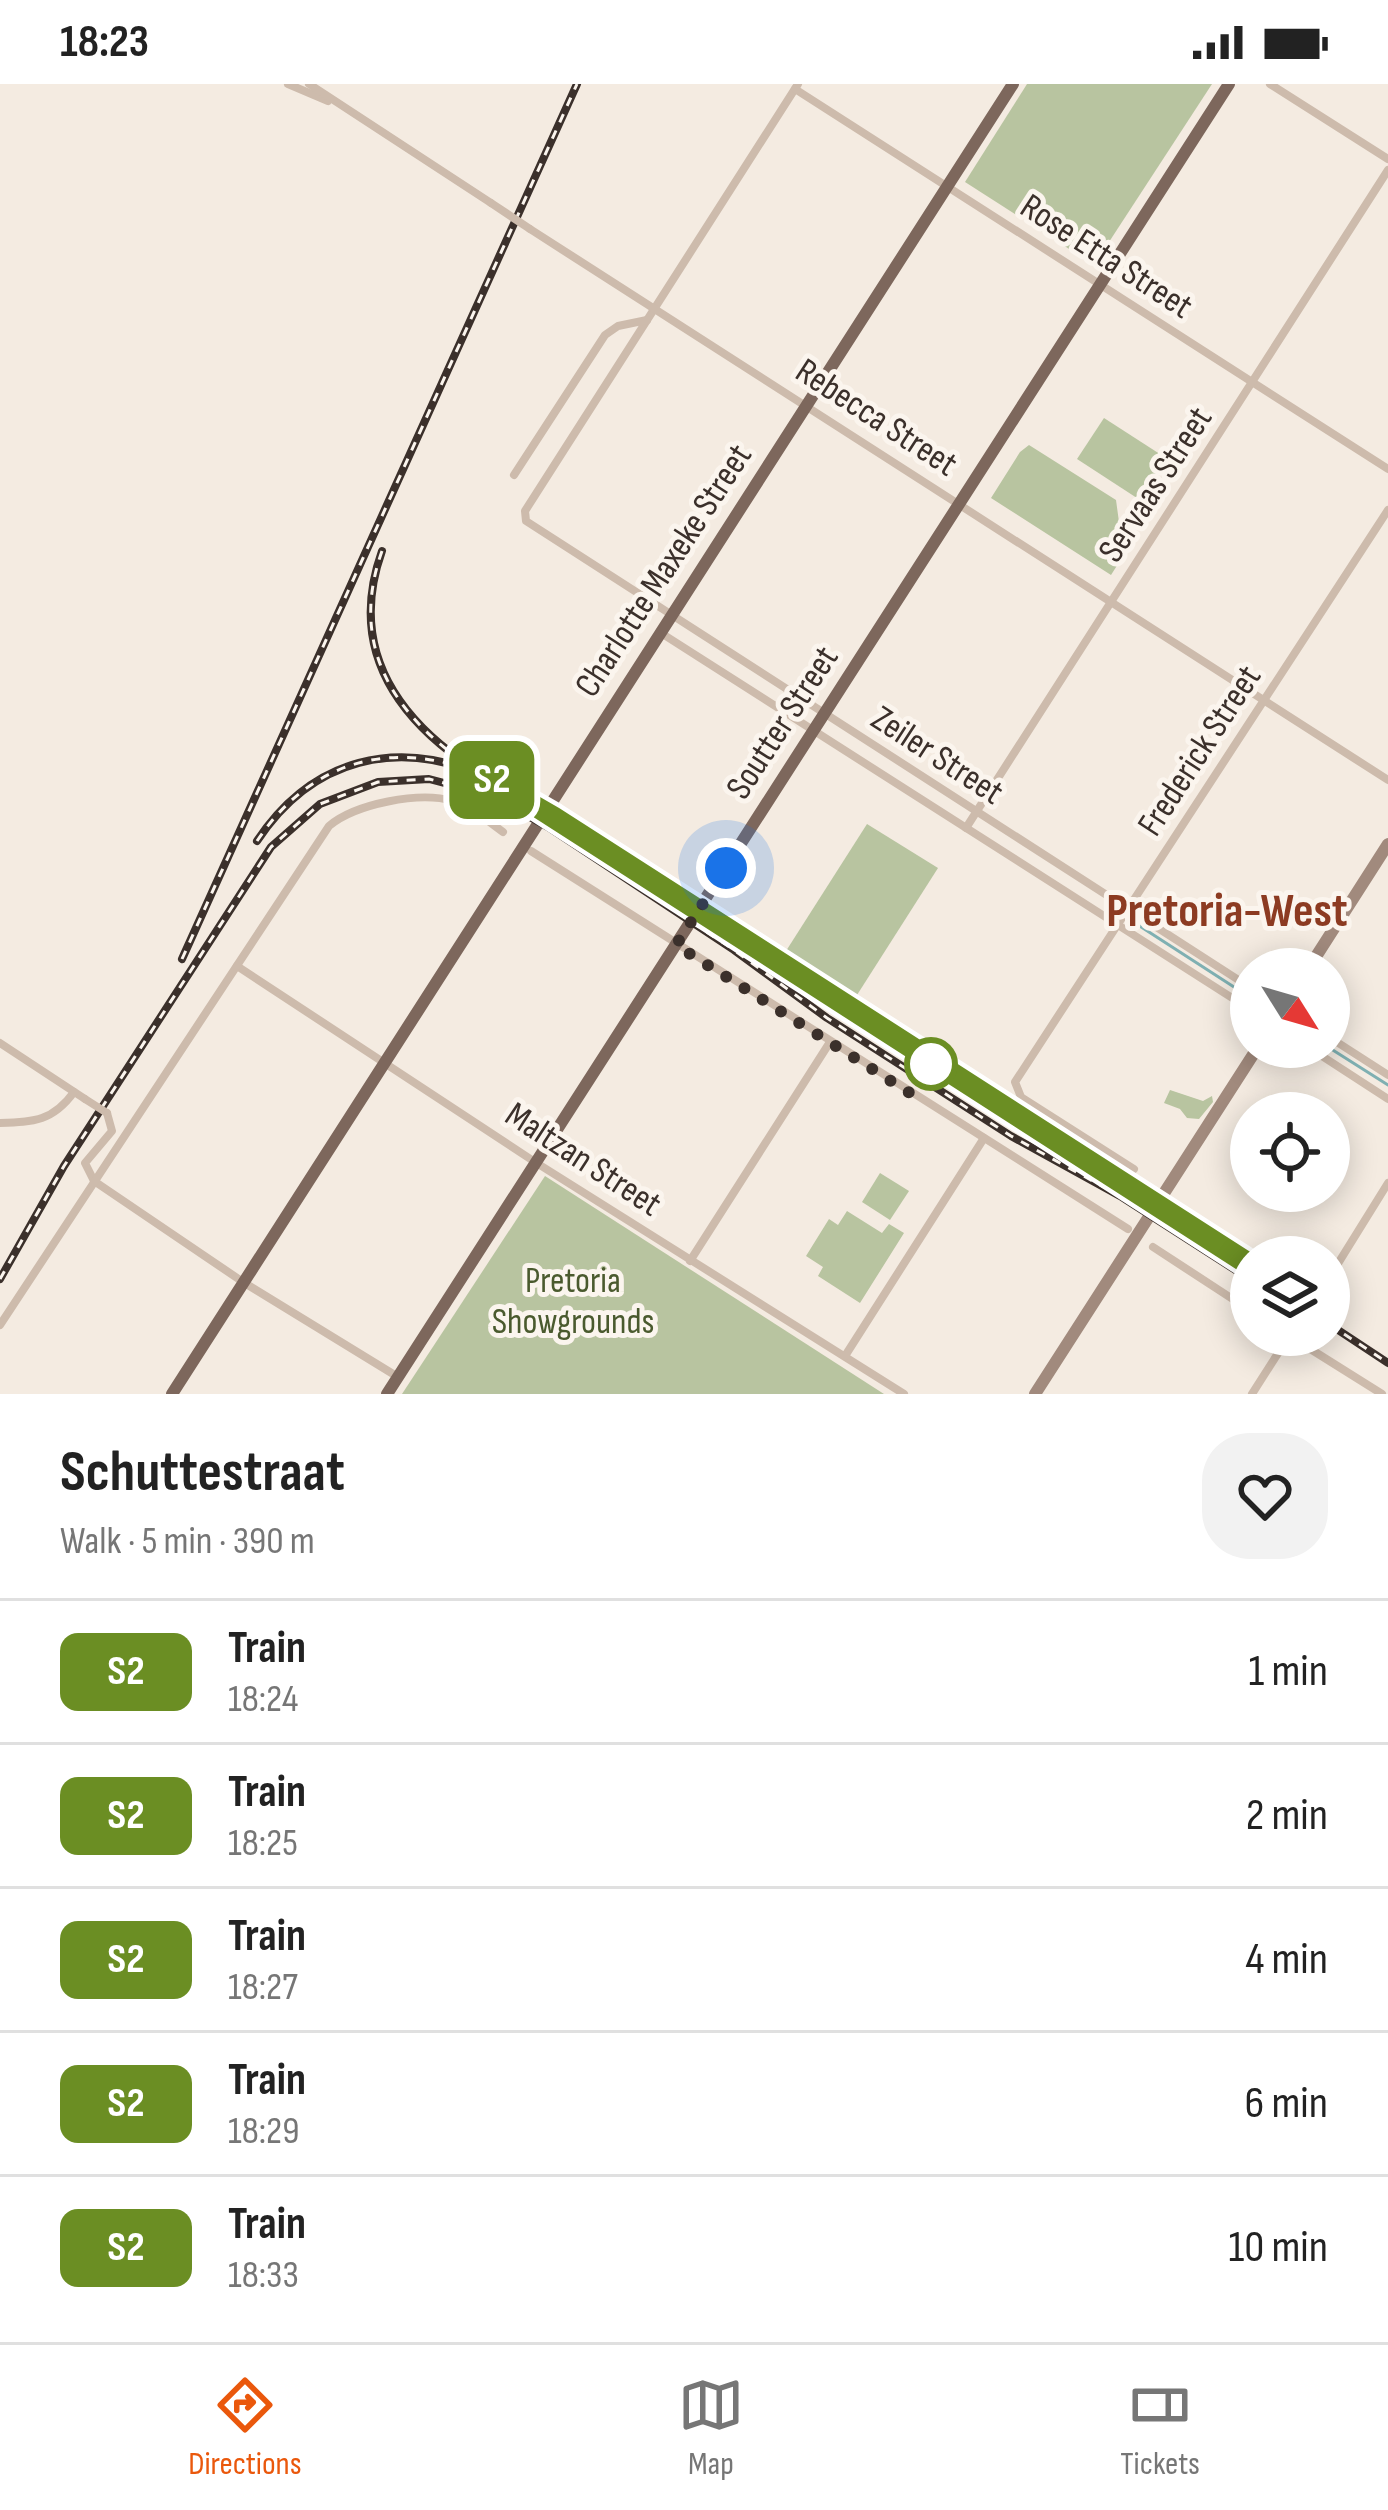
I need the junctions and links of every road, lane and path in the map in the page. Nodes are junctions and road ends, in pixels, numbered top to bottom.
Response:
1 (288, 84) edge
2 (309, 84) edge
3 (1012, 84) edge
4 (1229, 84) edge
5 (1270, 84) edge
6 (797, 87) edge
7 (335, 103) junction
8 (1388, 159) edge
9 (1388, 170) edge
10 (947, 186) junction
11 (1100, 284) junction
12 (655, 308) junction
13 (647, 320) junction
14 (1253, 384) junction
15 (806, 405) junction
16 (1388, 470) edge
17 (514, 475) dead end
18 (960, 504) junction
19 (1388, 510) edge
20 (1112, 602) junction
21 (670, 617) junction
22 (660, 633) junction
23 (1265, 700) junction
24 (824, 715) junction
25 (814, 730) junction
26 (1388, 780) edge
27 (975, 812) junction
28 (966, 828) junction
29 (503, 832) dead end
30 (1388, 844) edge
31 (531, 851) dead end
32 (1128, 910) junction
33 (1117, 925) junction
34 (676, 945) junction
35 (1321, 948) edge
36 (237, 966) junction
37 (1230, 975) edge
38 (1230, 997) edge
39 (830, 1042) junction
40 (0, 1043) edge
41 (1350, 1051) edge
42 (384, 1063) junction
43 (1245, 1068) edge
44 (1340, 1068) edge
45 (1388, 1075) edge
46 (74, 1092) junction
47 (1388, 1099) edge
48 (0, 1123) edge
49 (984, 1138) junction
50 (535, 1162) junction
51 (1134, 1168) dead end
52 (94, 1180) junction
53 (1388, 1183) edge
54 (1128, 1229) dead end
55 (1350, 1244) edge
56 (1153, 1247) dead end
57 (690, 1261) junction
58 (243, 1282) junction
59 (1230, 1297) edge
60 (0, 1325) edge
61 (845, 1356) junction
62 (1275, 1356) edge
63 (1321, 1356) edge
64 (398, 1377) junction
65 (172, 1394) edge
66 (387, 1394) edge
67 (904, 1394) edge
68 (1035, 1394) edge
69 (1252, 1394) edge
70 (1382, 1394) edge

1 - 7 street, Rebecca Street
2 - 7 street, Rebecca Street
3 - 10 main road, Charlotte Maxeke Street
4 - 11 main road, Soutter Street
5 - 8 street
6 - 10 street, Rose Etta Street
6 - 12 street
7 - 12 street, Rebecca Street, bridge
9 - 14 street, Servaas Street
10 - 11 street, Rose Etta Street
10 - 15 main road, Charlotte Maxeke Street
11 - 14 street, Rose Etta Street
11 - 18 main road, Soutter Street
12 - 13 street
12 - 15 street, Rebecca Street
13 - 17 street
13 - 21 street, Zeiler Street
14 - 16 street, Rose Etta Street
14 - 20 street, Servaas Street
15 - 18 street, Rebecca Street
15 - 21 main road, Charlotte Maxeke Street
18 - 20 street, Rebecca Street
18 - 24 main road, Soutter Street
19 - 23 street, Frederick Street
20 - 23 street, Rebecca Street
20 - 27 street, Servaas Street
21 - 22 main road, Charlotte Maxeke Street
21 - 24 street, Zeiler Street
22 - 25 street, Zeiler Street
22 - 42 main road, Charlotte Maxeke Street
23 - 26 street, Rebecca Street
23 - 32 street, Frederick Street
24 - 25 main road, Soutter Street
24 - 27 street, Zeiler Street
25 - 28 street, Zeiler Street
25 - 34 main road, Soutter Street
27 - 28 street, Servaas Street
27 - 32 street, Zeiler Street
28 - 33 street, Zeiler Street
29 - 36 street
30 - 35 main road
31 - 34 street
32 - 33 street, Frederick Street
32 - 37 street, Zeiler Street
33 - 38 street, Zeiler Street
33 - 51 street, Frederick Street
34 - 39 street
34 - 50 main road, Soutter Street
36 - 42 street, Maltzan Street
36 - 52 street
39 - 49 street
39 - 57 street
40 - 46 street
41 - 45 street
42 - 50 street, Maltzan Street
42 - 58 main road, Charlotte Maxeke Street
43 - 68 main road
44 - 47 street
46 - 48 street
46 - 52 street, bridge
49 - 54 street
49 - 61 street
50 - 57 street, Maltzan Street
50 - 64 main road, Soutter Street
52 - 58 street
52 - 60 street
53 - 55 street
56 - 59 street
57 - 61 street, Maltzan Street
58 - 64 street
58 - 65 main road, Charlotte Maxeke Street
61 - 67 street, Maltzan Street
62 - 69 street
63 - 70 street
64 - 66 main road, Soutter Street

